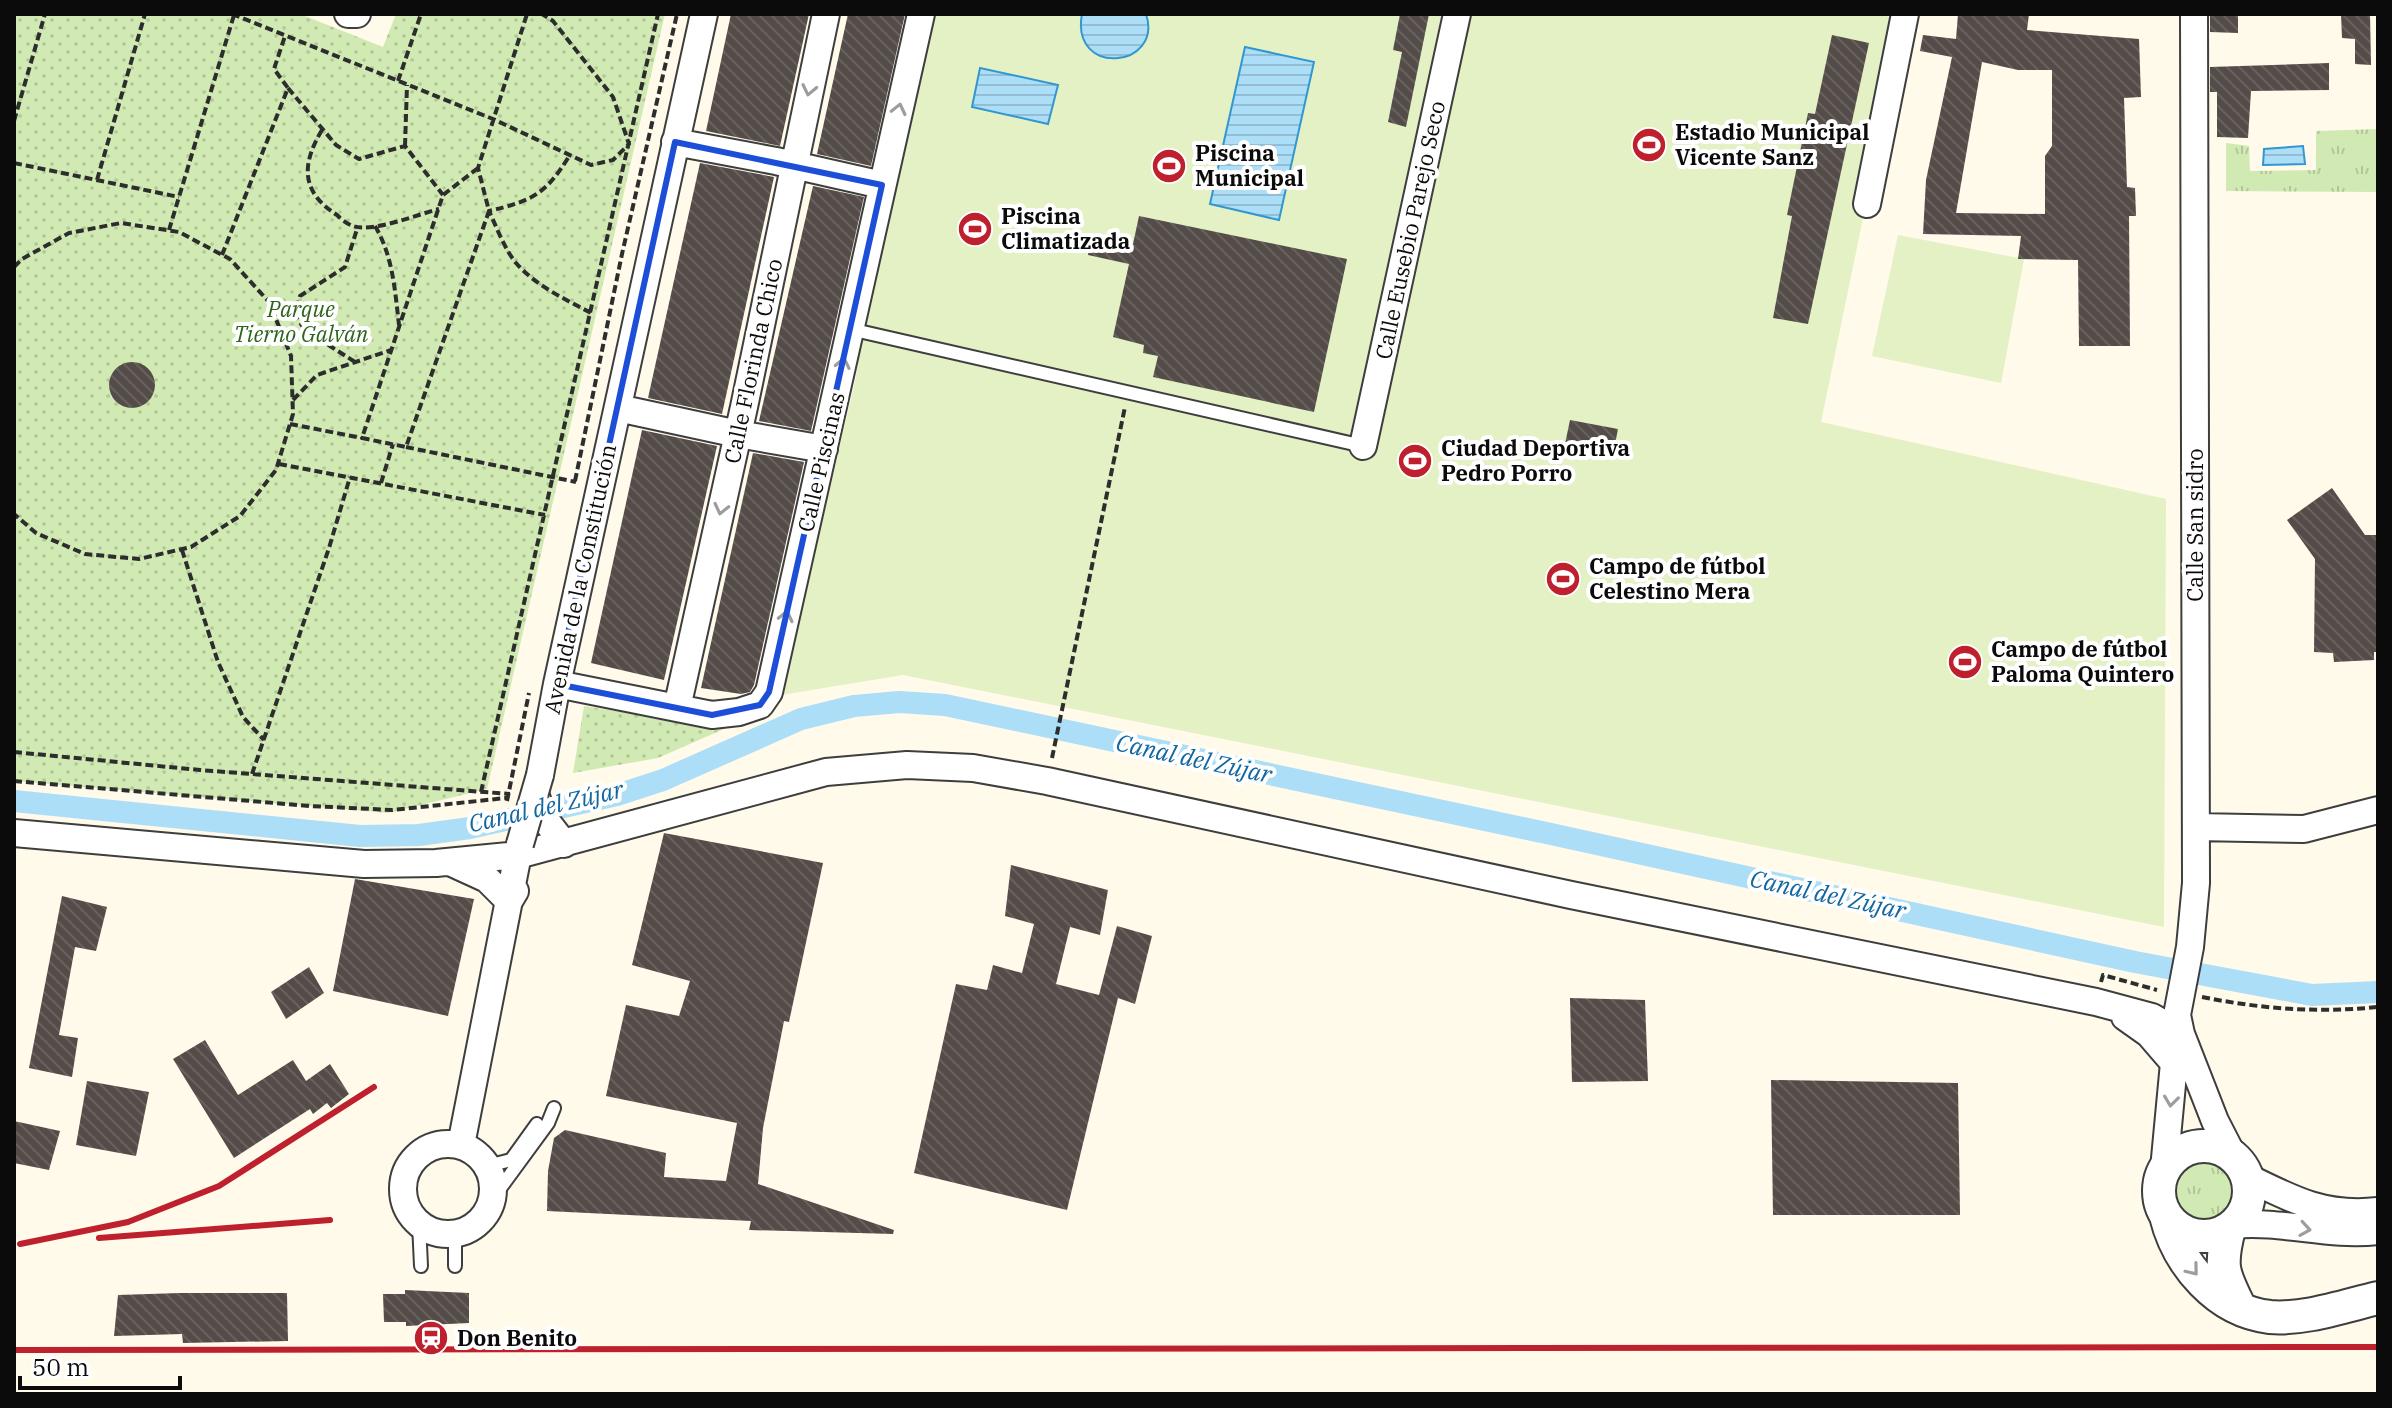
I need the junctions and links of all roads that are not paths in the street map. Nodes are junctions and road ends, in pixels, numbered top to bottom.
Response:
1 (348, 14) edge
2 (357, 14) edge
3 (704, 14) edge
4 (826, 14) edge
5 (921, 14) edge
6 (1457, 14) edge
7 (1905, 14) edge
8 (2194, 14) edge
9 (675, 142) junction
10 (793, 165) junction
11 (882, 185) junction
12 (1867, 204) dead end
13 (863, 332) dead end
14 (618, 408) junction
15 (738, 434) junction
16 (1363, 446) joint
17 (824, 449) junction
18 (557, 684) junction
19 (677, 708) junction
20 (2378, 810) edge
21 (2196, 827) junction
22 (14, 833) edge
23 (536, 845) junction
24 (449, 862) junction
25 (509, 901) junction
26 (2182, 994) junction
27 (2109, 1005) junction
28 (2152, 1017) junction
29 (2181, 1034) junction
30 (2174, 1063) junction
31 (2211, 1111) junction
32 (461, 1145) junction
33 (487, 1166) junction
34 (2240, 1166) junction
35 (2154, 1170) junction
36 (493, 1198) junction
37 (2378, 1211) edge
38 (2158, 1214) junction
39 (419, 1223) junction
40 (2231, 1227) junction
41 (2378, 1231) edge
42 (455, 1234) junction
43 (421, 1266) dead end
44 (455, 1266) dead end
45 (2378, 1298) edge
46 (2240, 1308) junction

1 - 2 street
3 - 9 street, Avenida de la Constitución
4 -> 10 street, Calle Florinda Chico
11 -> 5 street, Calle Piscinas
6 - 16 street, Calle Eusebio Parejo Seco
7 - 12 street
8 - 21 street, Calle San sidro
9 - 10 street
9 - 14 street, Avenida de la Constitución
10 - 11 street
10 - 15 street, Calle Florinda Chico
17 -> 11 street, Calle Piscinas
13 - 16 lane
14 - 15 street
14 - 18 street, Avenida de la Constitución
15 - 17 street
15 -> 19 street, Calle Florinda Chico
19 -> 17 street, Calle Piscinas
18 - 19 street, Calle Piscinas
18 - 23 street, Avenida de la Constitución, bridge
20 - 21 street
21 - 26 street, Calle San sidro
22 - 24 street
23 - 24 street
23 - 25 street, Avenida de la Constitución
23 - 27 street
24 - 25 street
25 - 32 street, Avenida de la Constitución
26 - 28 street
26 - 29 street, Calle San sidro
26 - 31 street
27 - 28 street
27 - 30 street
28 - 29 street
29 - 30 street
29 - 31 street
30 -> 35 street
31 - 34 street
32 - 33 street
32 - 39 street
33 - 36 street
33 - 36 lane
34 - 35 street
34 - 37 street
34 - 40 street
35 - 38 street
36 - 42 street
38 - 40 street
38 -> 46 street
39 - 42 street
39 - 43 lane
40 -> 41 street
40 - 46 street
42 - 44 lane
45 - 46 street

